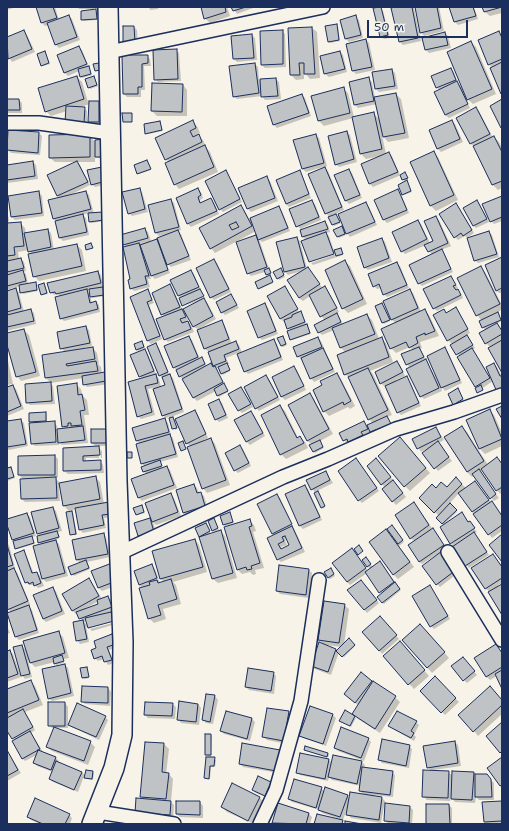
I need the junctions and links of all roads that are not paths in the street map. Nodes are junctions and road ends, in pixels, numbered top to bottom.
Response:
1 (108, 7) edge
2 (323, 7) edge
3 (109, 52) junction
4 (7, 122) edge
5 (110, 133) junction
6 (502, 396) edge
7 (448, 552) dead end
8 (120, 553) junction
9 (320, 580) dead end
10 (502, 640) edge
11 (95, 818) edge
12 (174, 824) edge
13 (260, 824) edge

1 - 3 main road
2 - 3 street
3 - 5 main road
4 - 5 street
5 - 8 main road
6 - 8 street
7 - 10 street
8 - 11 main road
9 - 13 street
11 - 12 street

